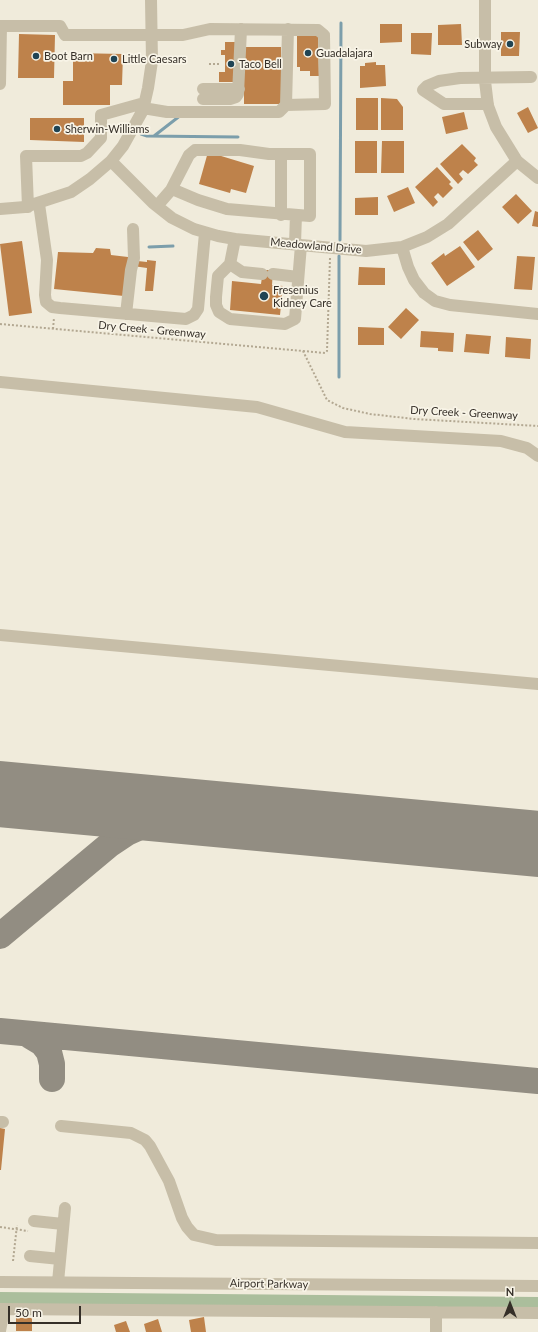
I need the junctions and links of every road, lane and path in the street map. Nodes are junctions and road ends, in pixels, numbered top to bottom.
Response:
1 (152, 0) edge
2 (485, 0) edge
3 (241, 29) junction
4 (288, 29) junction
5 (152, 36) junction
6 (209, 64) dead end
7 (219, 64) dead end
8 (531, 77) dead end
9 (485, 78) junction
10 (0, 84) edge
11 (203, 94) dead end
12 (488, 104) junction
13 (286, 105) junction
14 (144, 106) junction
15 (281, 154) junction
16 (111, 161) junction
17 (517, 161) junction
18 (538, 178) edge
19 (172, 189) junction
20 (33, 205) junction
21 (156, 206) junction
22 (0, 209) edge
23 (281, 215) junction
24 (296, 216) junction
25 (133, 230) dead end
26 (205, 233) junction
27 (235, 239) junction
28 (298, 245) junction
29 (402, 247) junction
30 (330, 257) dead end
31 (230, 264) junction
32 (298, 276) junction
33 (126, 314) junction
34 (538, 314) edge
35 (0, 324) edge
36 (303, 351) junction
37 (0, 382) edge
38 (538, 426) edge
39 (538, 456) edge
40 (0, 635) edge
41 (538, 684) edge
42 (61, 1126) dead end
43 (65, 1208) dead end
44 (63, 1224) junction
45 (17, 1225) dead end
46 (33, 1226) joint
47 (0, 1227) edge
48 (17, 1229) junction
49 (538, 1243) edge
50 (30, 1256) dead end
51 (60, 1259) junction
52 (13, 1261) dead end
53 (0, 1282) edge
54 (58, 1282) junction
55 (538, 1286) edge
56 (2, 1309) edge
57 (436, 1312) junction
58 (538, 1313) edge
59 (0, 1331) edge
60 (436, 1332) edge

1 - 5 street
2 - 9 street
3 - 4 street
3 - 5 street
3 - 11 street
4 - 13 street
4 - 13 street
5 - 10 street
5 - 14 street
6 - 7 path
8 - 9 street
9 - 12 street
9 - 12 street
12 - 17 street
13 - 14 street
14 - 16 street
14 - 20 street
15 - 19 street
15 - 23 street
15 - 24 street
16 - 20 street
16 - 21 street, Meadowland Drive
17 - 18 street
17 - 29 street, Meadowland Drive
19 - 21 street
19 - 23 street
20 - 22 street
20 - 33 street
21 - 26 street, Meadowland Drive
23 - 24 street
24 - 28 street
25 - 33 street
26 - 27 street, Meadowland Drive
26 - 33 street
27 - 28 street, Meadowland Drive
27 - 31 street
28 - 29 street, Meadowland Drive
28 - 32 street
29 - 34 street
30 - 36 path, Dry Creek - Greenway
31 - 32 street
31 - 32 street
35 - 36 path, Dry Creek - Greenway
36 - 38 path, Dry Creek - Greenway
37 - 39 street
40 - 41 street
42 - 49 street
43 - 44 street
44 - 46 street
44 - 51 street
45 - 48 path
46 - 48 path
47 - 48 path
48 - 52 path
50 - 51 street
51 - 54 street
53 - 54 street, Airport Parkway
54 - 55 street, Airport Parkway
56 - 57 street
56 - 59 street
57 - 58 street
57 - 60 street

